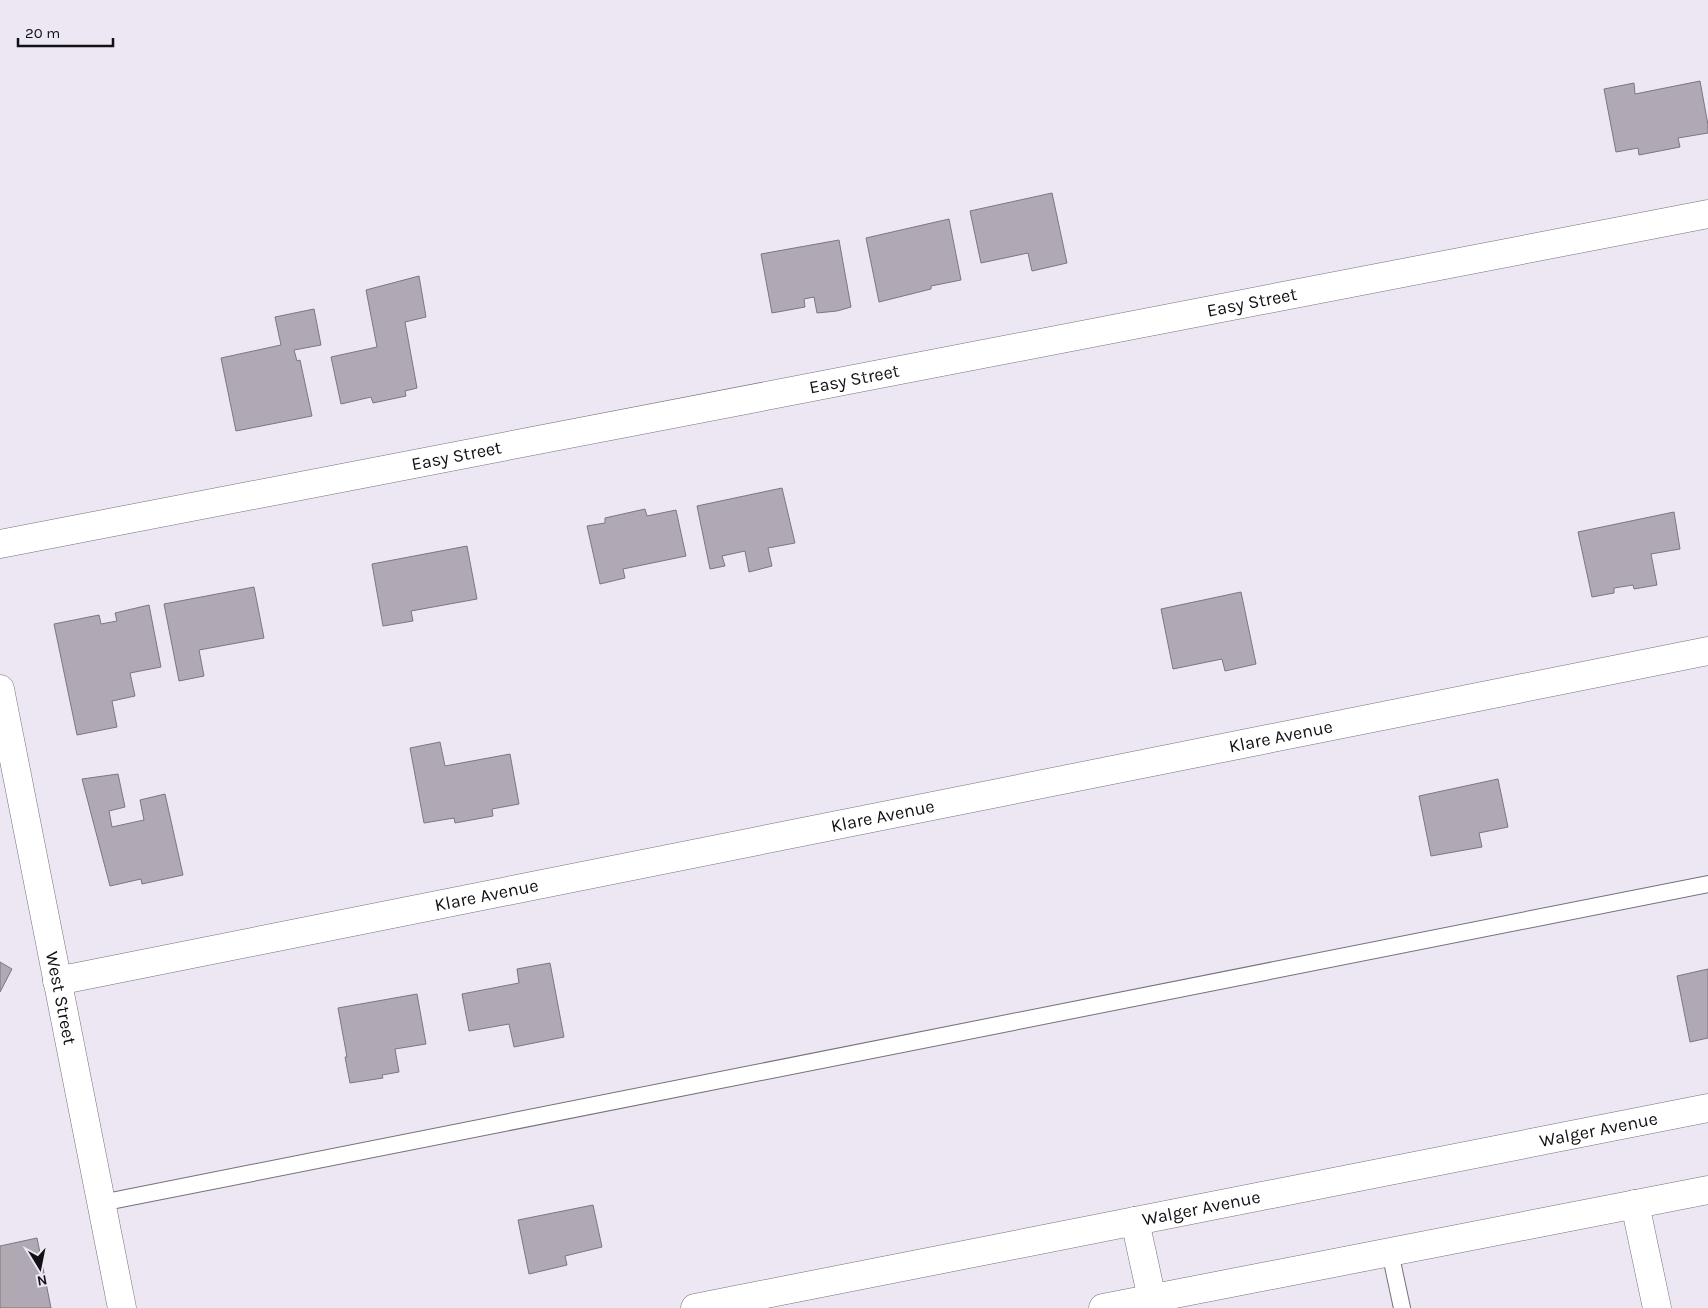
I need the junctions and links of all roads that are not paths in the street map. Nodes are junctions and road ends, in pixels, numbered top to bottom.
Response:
1 (1708, 214) edge
2 (0, 544) edge
3 (1708, 651) edge
4 (0, 689) edge
5 (1708, 884) edge
6 (57, 981) junction
7 (1708, 1108) edge
8 (1708, 1190) edge
9 (101, 1203) junction
10 (1636, 1204) junction
11 (1135, 1221) junction
12 (1390, 1252) junction
13 (1153, 1303) edge
14 (122, 1308) edge
15 (695, 1308) edge
16 (1104, 1308) edge
17 (1402, 1308) edge
18 (1657, 1308) edge

1 - 2 street, Easy Street
3 - 6 street, Klare Avenue
4 - 6 street, West Street
5 - 9 lane
6 - 9 street, West Street
7 - 11 street, Walger Avenue
8 - 10 street
9 - 14 street, West Street
10 - 12 street
10 - 18 street
11 - 13 street
11 - 15 street, Walger Avenue
12 - 13 street
12 - 17 lane
13 - 16 street

